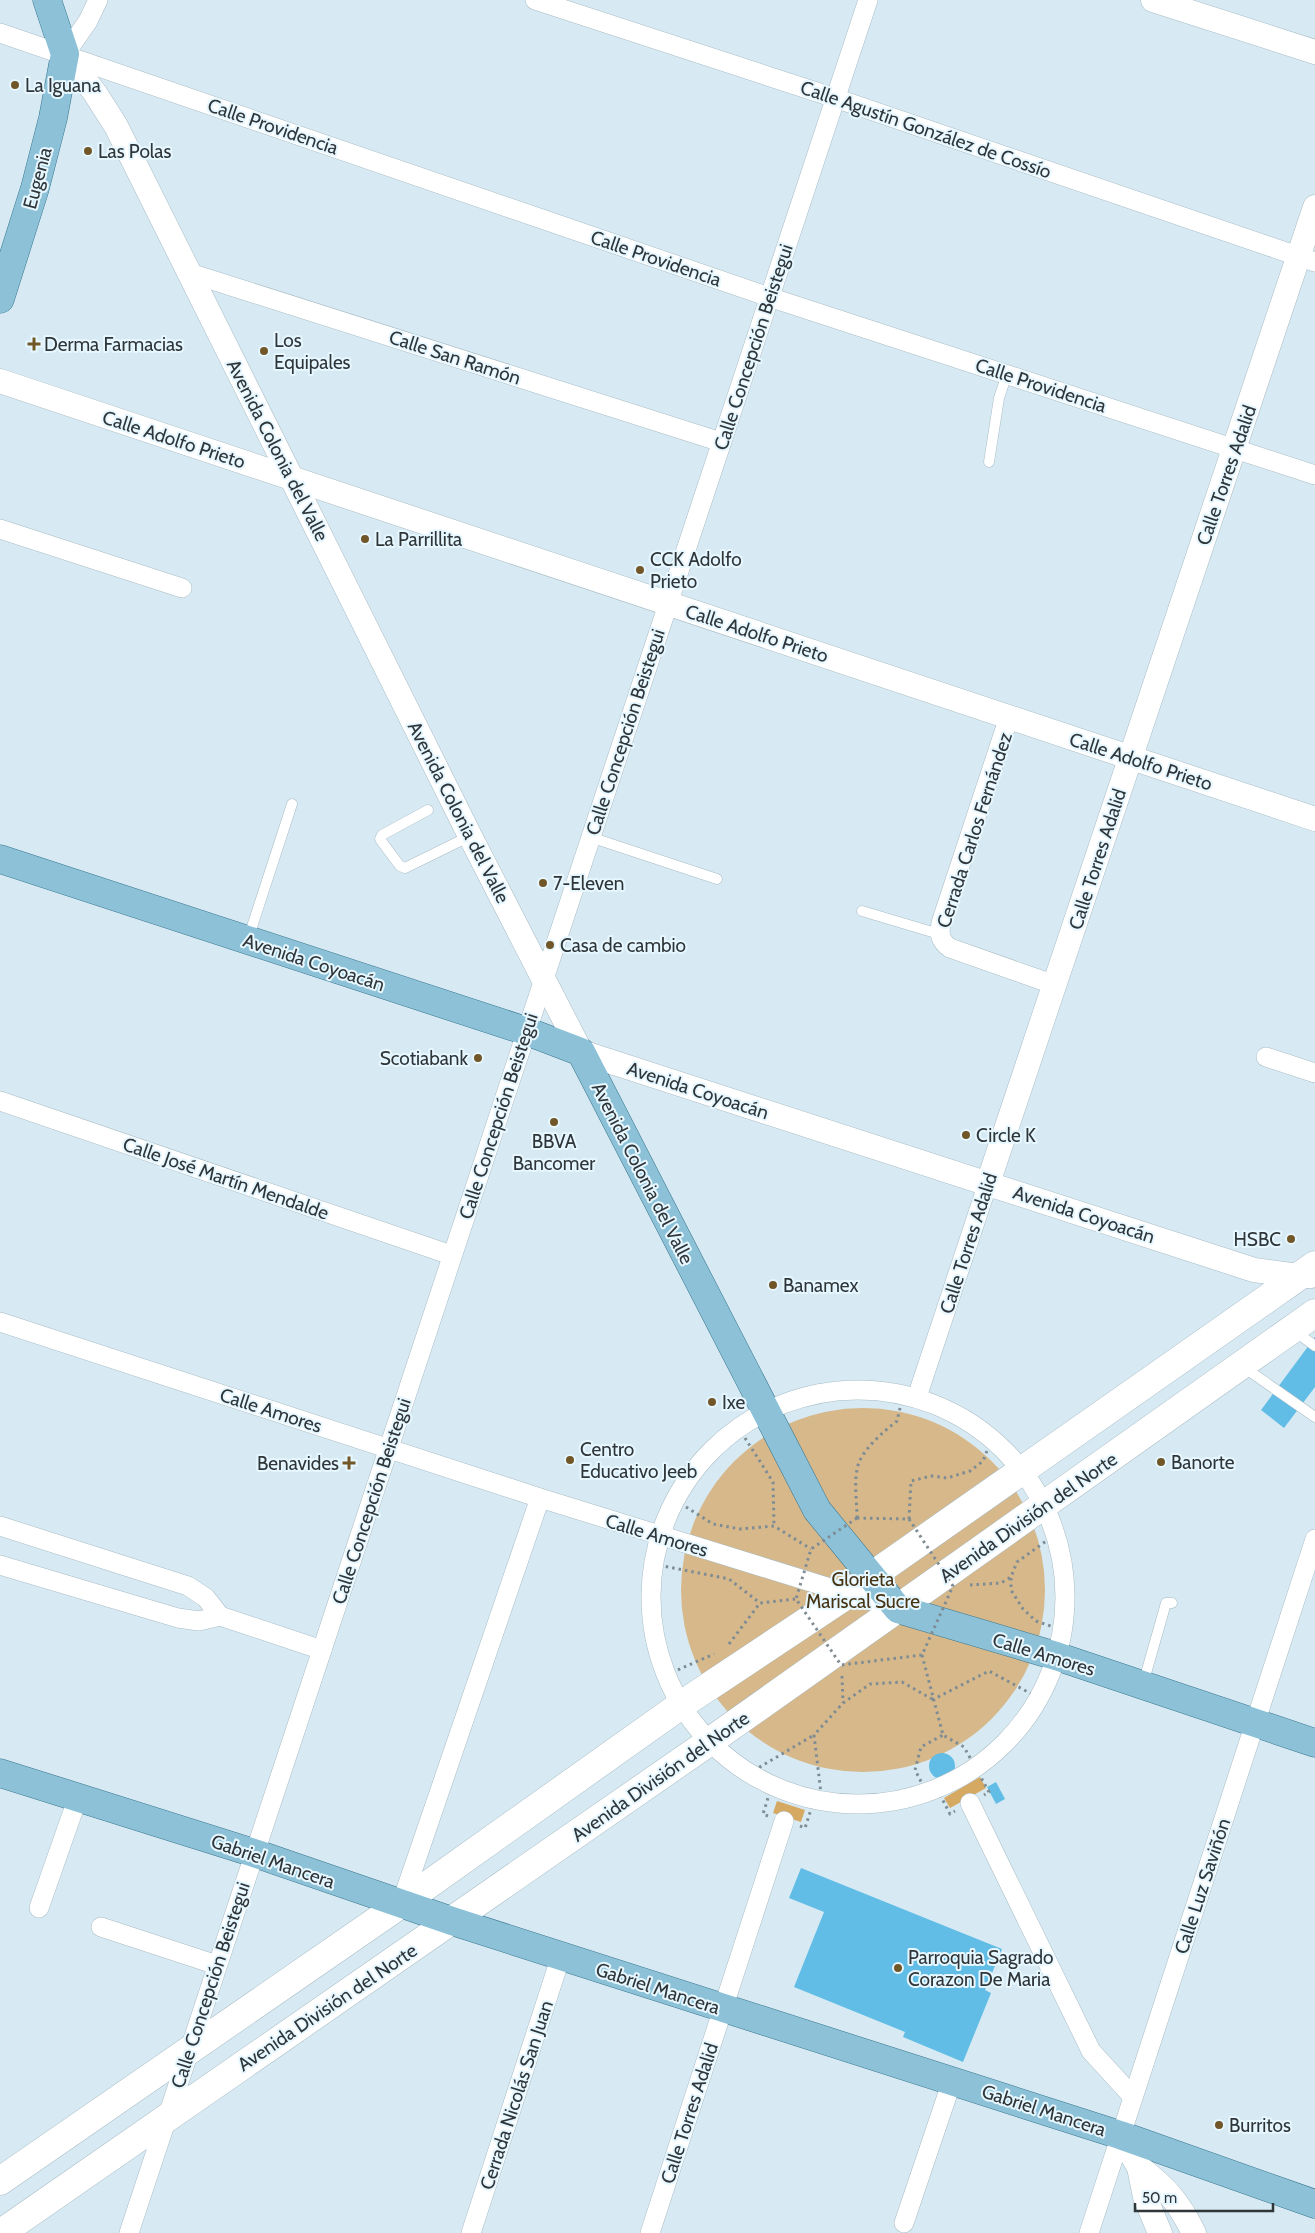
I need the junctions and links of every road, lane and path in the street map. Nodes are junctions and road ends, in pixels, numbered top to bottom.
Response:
1 (47, 0) edge
2 (98, 0) edge
3 (535, 0) edge
4 (868, 0) edge
5 (1153, 0) edge
6 (0, 33) edge
7 (1315, 52) edge
8 (65, 54) junction
9 (835, 98) junction
10 (1315, 208) edge
11 (1307, 259) edge
12 (190, 273) junction
13 (769, 297) junction
14 (0, 299) edge
15 (1007, 374) junction
16 (0, 381) edge
17 (721, 442) junction
18 (1235, 448) junction
19 (989, 462) dead end
20 (1315, 474) edge
21 (293, 479) junction
22 (0, 529) edge
23 (182, 588) dead end
24 (668, 603) junction
25 (1009, 717) junction
26 (1131, 758) junction
27 (292, 804) dead end
28 (428, 810) dead end
29 (1315, 819) edge
30 (470, 836) junction
31 (590, 837) junction
32 (0, 859) edge
33 (717, 879) dead end
34 (862, 911) dead end
35 (939, 934) junction
36 (248, 940) junction
37 (544, 978) junction
38 (1055, 985) junction
39 (526, 1031) junction
40 (581, 1052) junction
41 (1266, 1057) dead end
42 (1315, 1073) edge
43 (0, 1101) edge
44 (988, 1184) junction
45 (451, 1255) junction
46 (1309, 1272) edge
47 (1315, 1313) edge
48 (0, 1322) edge
49 (1292, 1330) junction
50 (1315, 1346) edge
51 (1241, 1366) junction
52 (910, 1395) junction
53 (766, 1410) junction
54 (1315, 1417) edge
55 (738, 1427) junction
56 (992, 1438) junction
57 (388, 1448) junction
58 (1022, 1470) junction
59 (540, 1498) junction
60 (674, 1500) junction
61 (1044, 1506) junction
62 (857, 1518) junction
63 (909, 1519) junction
64 (0, 1526) edge
65 (774, 1526) junction
66 (1056, 1534) junction
67 (660, 1536) junction
68 (1315, 1539) edge
69 (811, 1549) junction
70 (653, 1564) junction
71 (0, 1565) edge
72 (870, 1577) junction
73 (1011, 1577) junction
74 (953, 1586) junction
75 (848, 1594) junction
76 (796, 1599) junction
77 (760, 1603) junction
78 (1172, 1603) dead end
79 (898, 1609) junction
80 (220, 1616) junction
81 (1062, 1630) junction
82 (726, 1649) dead end
83 (322, 1650) junction
84 (717, 1652) dead end
85 (922, 1655) junction
86 (1056, 1656) junction
87 (842, 1665) junction
88 (666, 1675) junction
89 (1143, 1686) junction
90 (1039, 1698) junction
91 (932, 1700) junction
92 (843, 1703) junction
93 (681, 1705) junction
94 (1255, 1723) junction
95 (814, 1736) junction
96 (943, 1736) junction
97 (709, 1742) junction
98 (1315, 1743) edge
99 (976, 1767) junction
100 (0, 1773) edge
101 (748, 1774) junction
102 (927, 1793) junction
103 (78, 1797) junction
104 (822, 1802) junction
105 (970, 1803) dead end
106 (784, 1821) dead end
107 (254, 1853) junction
108 (401, 1904) junction
109 (39, 1908) dead end
110 (452, 1921) junction
111 (101, 1927) dead end
112 (561, 1956) junction
113 (216, 1965) junction
114 (723, 2009) junction
115 (189, 2049) junction
116 (952, 2081) junction
117 (1133, 2097) junction
118 (167, 2116) junction
119 (1120, 2135) junction
120 (1139, 2167) junction
121 (0, 2182) edge
122 (1314, 2200) edge
123 (904, 2223) dead end
124 (2, 2232) edge
125 (130, 2233) edge
126 (471, 2233) edge
127 (650, 2233) edge
128 (1089, 2233) edge
129 (1160, 2233) edge
130 (1194, 2233) edge

1 - 8 main road, Avenida Colonia del Valle
2 - 8 street
3 - 9 street, Calle Agustín González de Cossío
4 - 9 street, Calle Concepción Beistegui
5 - 7 street
6 - 8 street, Calle Providencia
8 - 12 street, Avenida Colonia del Valle
8 - 13 street, Calle Providencia
8 - 14 main road, Eugenia
9 - 11 street, Calle Agustín González de Cossío
9 - 13 street, Calle Concepción Beistegui
10 - 11 street, Calle Torres Adalid
11 - 18 street, Calle Torres Adalid
12 - 17 street, Calle San Ramón
12 - 21 street, Avenida Colonia del Valle
13 - 15 street, Calle Providencia
13 - 17 street, Calle Concepción Beistegui
15 - 18 street, Calle Providencia
15 - 19 lane
16 - 21 street, Calle Adolfo Prieto
17 - 24 street, Calle Concepción Beistegui
18 - 20 street, Calle Providencia
18 - 26 street, Calle Torres Adalid
21 - 24 street, Calle Adolfo Prieto
21 - 30 street, Avenida Colonia del Valle
22 - 23 street
24 - 25 street, Calle Adolfo Prieto
24 - 31 street, Calle Concepción Beistegui
25 - 26 street, Calle Adolfo Prieto
25 - 35 street, Cerrada Carlos Fernández
26 - 29 street, Calle Adolfo Prieto
26 - 38 street, Calle Torres Adalid
27 - 36 lane
28 - 30 lane
30 - 37 street, Avenida Colonia del Valle
31 - 33 lane
31 - 37 street, Calle Concepción Beistegui
32 - 36 main road, Avenida Coyoacán
34 - 35 lane
35 - 38 street, Cerrada Carlos Fernández
36 - 39 main road, Avenida Coyoacán
37 - 39 street, Calle Concepción Beistegui
37 - 40 street, Avenida Colonia del Valle
38 - 44 street, Calle Torres Adalid
39 - 40 main road, Avenida Coyoacán
39 - 45 street, Calle Concepción Beistegui
40 - 44 street, Avenida Coyoacán
40 - 53 main road, Avenida Colonia del Valle
41 - 42 street
43 - 45 street, Calle José Martín Mendalde
44 - 46 street, Avenida Coyoacán
44 - 52 street, Calle Torres Adalid
45 - 57 street, Calle Concepción Beistegui
46 - 58 main road
47 - 49 main road, Avenida División del Norte
48 - 57 street, Calle Amores
49 - 50 lane
49 - 51 main road, Avenida División del Norte
51 - 54 lane
51 - 61 main road, Avenida División del Norte
52 - 53 street
52 - 56 street
52 - 62 path
53 - 55 street
53 - 72 main road, Avenida Colonia del Valle
55 - 60 street
55 - 65 path
56 - 58 street
56 - 63 path
57 - 59 street, Calle Amores
57 - 83 street, Calle Concepción Beistegui
58 - 61 street
58 - 72 main road
59 - 67 street, Calle Amores
59 - 108 street
60 - 65 path
60 - 67 street
61 - 66 street
61 - 79 main road, Avenida División del Norte
62 - 63 path, bridge
62 - 69 path, bridge
63 - 74 path, bridge
64 - 80 street
65 - 69 path
66 - 73 path
66 - 81 street
67 - 70 street
67 - 75 street, Calle Amores
68 - 94 street, Calle Luz Saviñón
69 - 76 path, bridge
70 - 77 path
70 - 88 street
71 - 80 street
72 - 75 main road
72 - 79 main road, Avenida Colonia del Valle
73 - 74 path
73 - 81 path
74 - 85 path, bridge
75 - 79 street, Calle Amores
75 - 93 main road
76 - 77 path
76 - 87 path, bridge
77 - 82 path
78 - 89 lane
79 - 86 main road, Calle Amores
79 - 97 main road, Avenida División del Norte
80 - 83 street
81 - 86 street
83 - 107 street, Calle Concepción Beistegui
84 - 88 path
85 - 87 path, bridge
85 - 91 path
86 - 89 main road, Calle Amores
86 - 90 street
87 - 92 path
88 - 93 street
89 - 94 main road, Calle Amores
90 - 91 path
90 - 99 street
91 - 92 path
91 - 96 path
92 - 95 path
93 - 97 street
93 - 108 main road
94 - 98 main road, Calle Amores
94 - 117 street, Calle Luz Saviñón
95 - 101 path
95 - 104 path
96 - 99 path
96 - 102 path
97 - 101 street
97 - 110 main road, Avenida División del Norte
99 - 102 street
100 - 103 main road, Gabriel Mancera
101 - 104 street
102 - 104 street
103 - 107 main road, Gabriel Mancera
103 - 109 street
105 - 117 street
106 - 114 street, Calle Torres Adalid
107 - 108 main road, Gabriel Mancera
107 - 113 street, Calle Concepción Beistegui
108 - 110 main road, Gabriel Mancera
108 - 115 main road
110 - 112 main road, Gabriel Mancera
110 - 118 main road, Avenida División del Norte
111 - 113 street
112 - 114 main road, Gabriel Mancera
112 - 126 street, Cerrada Nicolás San Juan
113 - 115 street, Calle Concepción Beistegui
114 - 116 main road, Gabriel Mancera
114 - 127 street, Calle Torres Adalid
115 - 118 street, Calle Concepción Beistegui
115 - 121 main road
116 - 119 main road, Gabriel Mancera
116 - 123 street
117 - 119 street, Calle Luz Saviñón
118 - 124 main road, Avenida División del Norte
118 - 125 street, Calle Concepción Beistegui
119 - 120 street
119 - 122 main road, Gabriel Mancera
119 - 128 street, Calle Luz Saviñón
120 - 129 street
120 - 130 street

